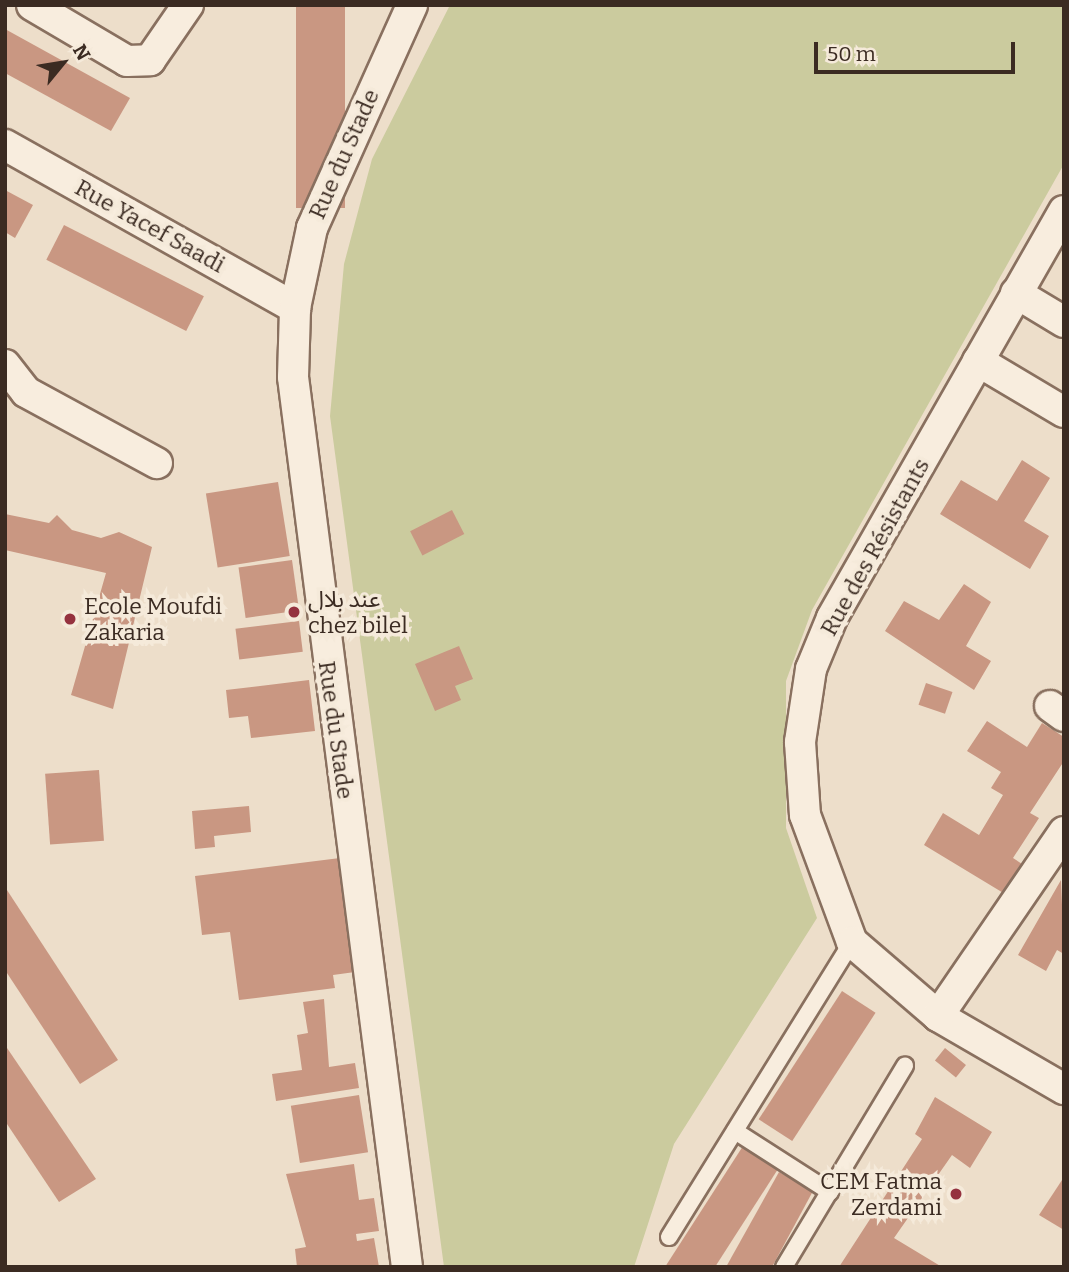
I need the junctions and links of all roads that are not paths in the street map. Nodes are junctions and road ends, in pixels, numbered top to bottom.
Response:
1 (32, 5) edge
2 (188, 5) edge
3 (412, 5) edge
4 (5, 145) edge
5 (1064, 211) edge
6 (1016, 293) junction
7 (295, 308) junction
8 (1064, 322) edge
9 (978, 361) junction
10 (5, 365) edge
11 (1064, 412) edge
12 (157, 463) dead end
13 (1063, 834) edge
14 (852, 942) junction
15 (938, 1016) junction
16 (905, 1066) dead end
17 (1064, 1089) edge
18 (735, 1131) junction
19 (830, 1192) junction
20 (669, 1237) dead end
21 (407, 1267) edge
22 (784, 1267) edge

1 - 2 street
3 - 7 street, Rue du Stade
4 - 7 street, Rue Yacef Saadi
5 - 6 street, Rue des Résistants
6 - 8 street
6 - 9 street, Rue des Résistants
7 - 21 street, Rue du Stade
9 - 11 street
9 - 14 street, Rue des Résistants
10 - 12 street
13 - 15 street
14 - 15 street, Rue des Résistants
14 - 18 lane
15 - 17 street, Rue des Résistants
16 - 19 lane
18 - 19 lane
18 - 20 lane
19 - 22 lane

